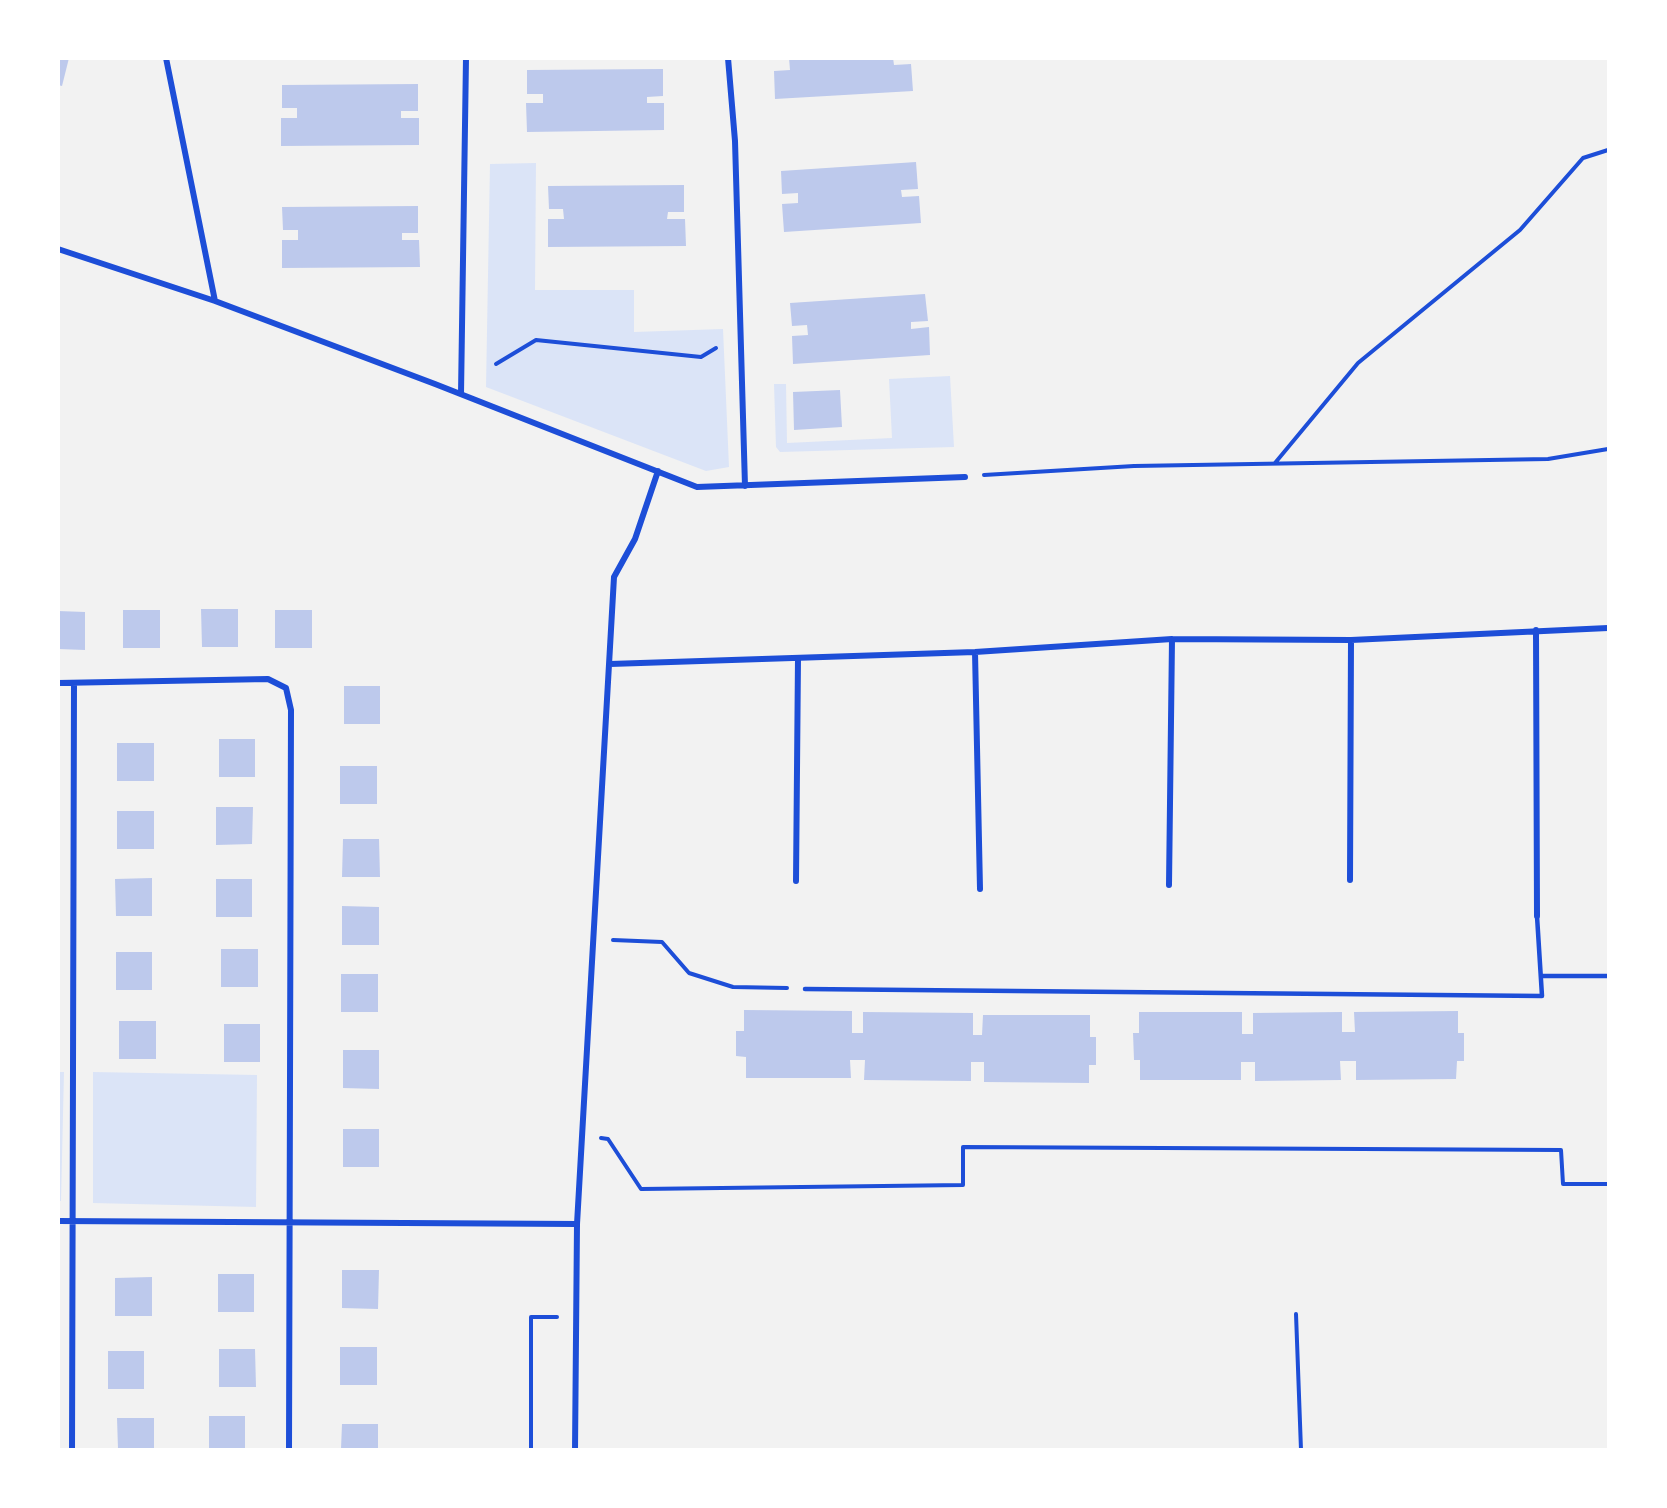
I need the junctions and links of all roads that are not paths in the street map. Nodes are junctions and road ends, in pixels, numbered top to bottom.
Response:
1 (166, 58) edge
2 (466, 58) edge
3 (728, 58) edge
4 (58, 249) edge
5 (215, 301) junction
6 (461, 394) junction
7 (658, 471) junction
8 (965, 477) road end
9 (745, 486) junction
10 (1608, 628) edge
11 (1536, 630) junction
12 (1172, 639) junction
13 (1351, 640) junction
14 (975, 652) junction
15 (798, 658) junction
16 (610, 664) junction
17 (58, 683) edge
18 (74, 683) junction
19 (1350, 880) dead end
20 (796, 881) dead end
21 (1169, 885) dead end
22 (980, 889) dead end
23 (1538, 916) joint
24 (1541, 976) junction
25 (1608, 976) edge
26 (805, 989) road end
27 (58, 1221) edge
28 (73, 1221) junction
29 (289, 1222) junction
30 (577, 1224) junction
31 (72, 1449) edge
32 (289, 1449) edge
33 (575, 1449) edge

1 - 5 street
2 - 6 street
3 - 9 street
4 - 5 street
5 - 6 street
6 - 7 street
7 - 9 street
7 - 16 street
8 - 9 street
10 - 11 street
11 - 13 street
11 - 23 street
12 - 13 street
12 - 14 street
12 - 21 street
13 - 19 street
14 - 15 street
14 - 22 street
15 - 16 street
15 - 20 street
16 - 30 street
17 - 18 street
18 - 28 street
18 - 29 street
23 - 24 lane
24 - 25 lane
24 - 26 lane
27 - 28 street
28 - 29 street
28 - 31 street
29 - 30 street
29 - 32 street
30 - 33 street

